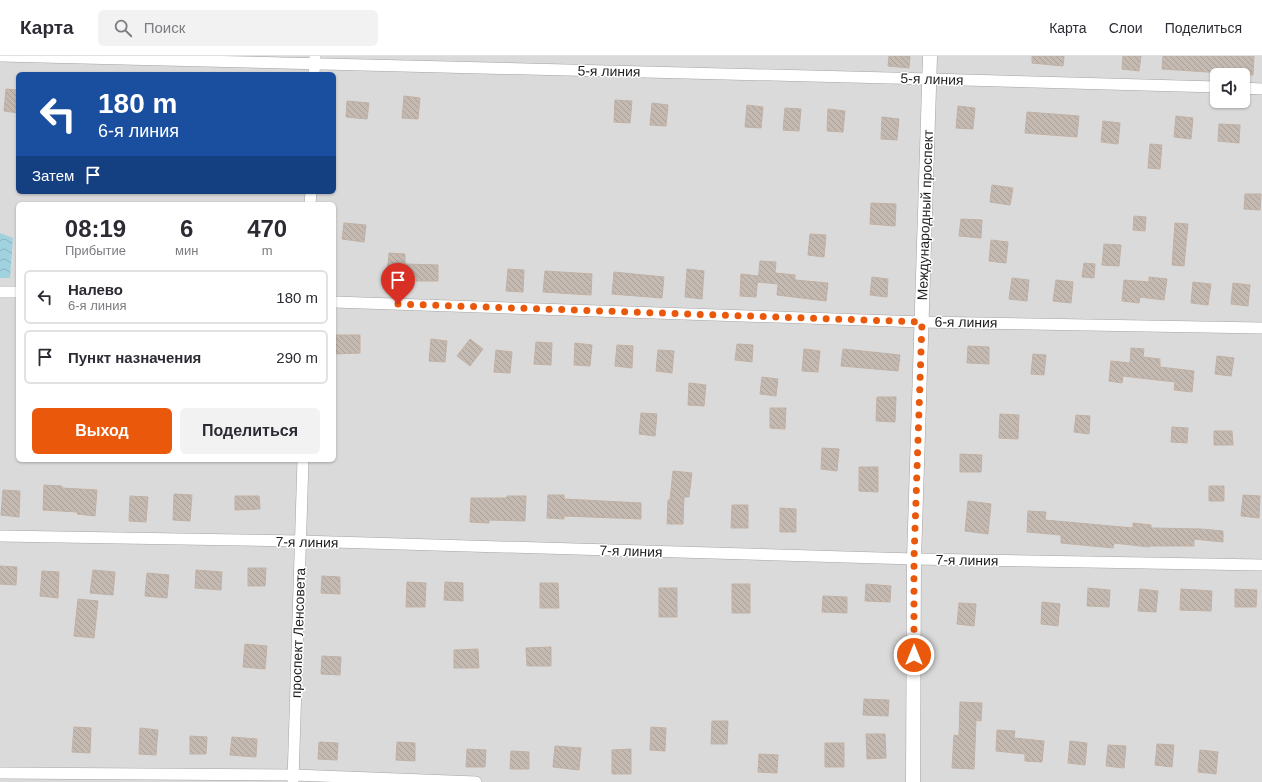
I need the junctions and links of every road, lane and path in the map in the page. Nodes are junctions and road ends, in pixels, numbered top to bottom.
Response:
1 (0, 56) edge
2 (930, 56) edge
3 (315, 65) edge
4 (930, 79) junction
5 (1210, 87) edge
6 (1250, 88) edge
7 (1262, 89) edge
8 (0, 292) edge
9 (16, 292) edge
10 (336, 302) edge
11 (922, 322) junction
12 (1262, 328) edge
13 (303, 462) edge
14 (0, 536) edge
15 (300, 541) junction
16 (914, 559) junction
17 (1262, 565) edge
18 (0, 772) edge
19 (293, 778) edge
20 (476, 782) edge
21 (914, 782) edge

1 - 3 street, 5-я линия
2 - 4 street, Международный проспект
3 - 4 street, 5-я линия
4 - 5 street, 5-я линия
4 - 11 street, Международный проспект
6 - 7 street
8 - 9 street
10 - 11 street, 6-я линия
11 - 12 street, 6-я линия
11 - 16 street, Международный проспект
13 - 15 street, проспект Ленсовета
14 - 15 street, 7-я линия
15 - 16 street, 7-я линия
15 - 19 street, проспект Ленсовета
16 - 17 street, 7-я линия
16 - 21 street, Международный проспект
18 - 19 street
19 - 20 street

